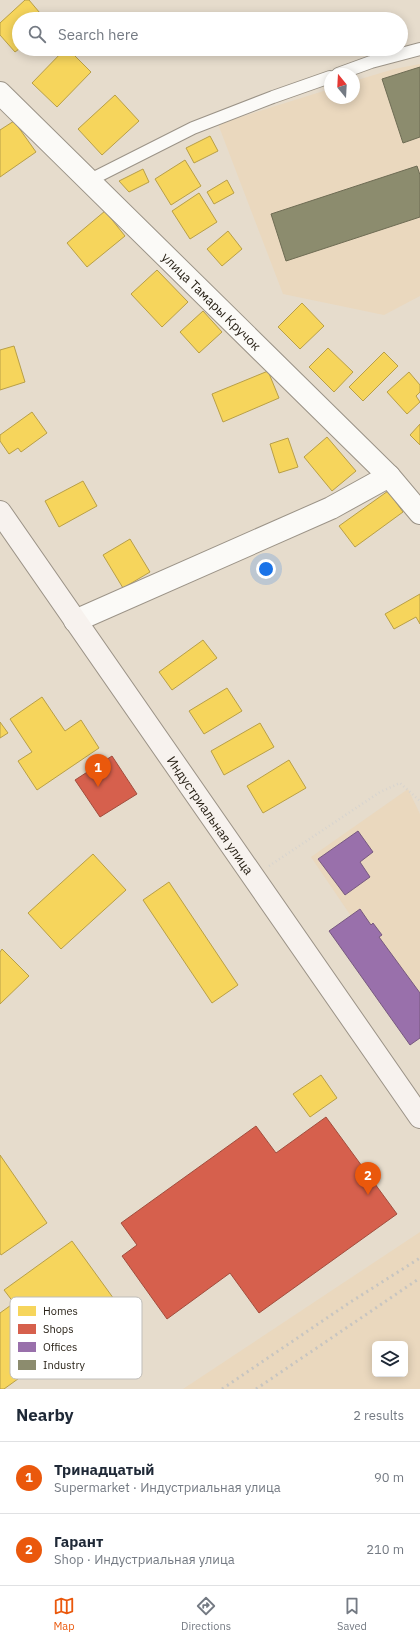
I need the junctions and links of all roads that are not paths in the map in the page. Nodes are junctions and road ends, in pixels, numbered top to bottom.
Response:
1 (420, 49) edge
2 (408, 52) edge
3 (394, 56) edge
4 (354, 68) edge
5 (324, 79) edge
6 (0, 93) edge
7 (9, 112) edge
8 (88, 181) junction
9 (389, 476) junction
10 (0, 512) edge
11 (420, 513) edge
12 (75, 621) junction
13 (420, 1118) edge

1 - 2 lane
3 - 4 lane
5 - 8 lane
6 - 7 street, улица Тамары Кручок
7 - 8 street, улица Тамары Кручок
8 - 9 street, улица Тамары Кручок
9 - 11 street, улица Тамары Кручок
9 - 12 street
10 - 12 main road, Индустриальная улица
12 - 13 main road, Индустриальная улица

